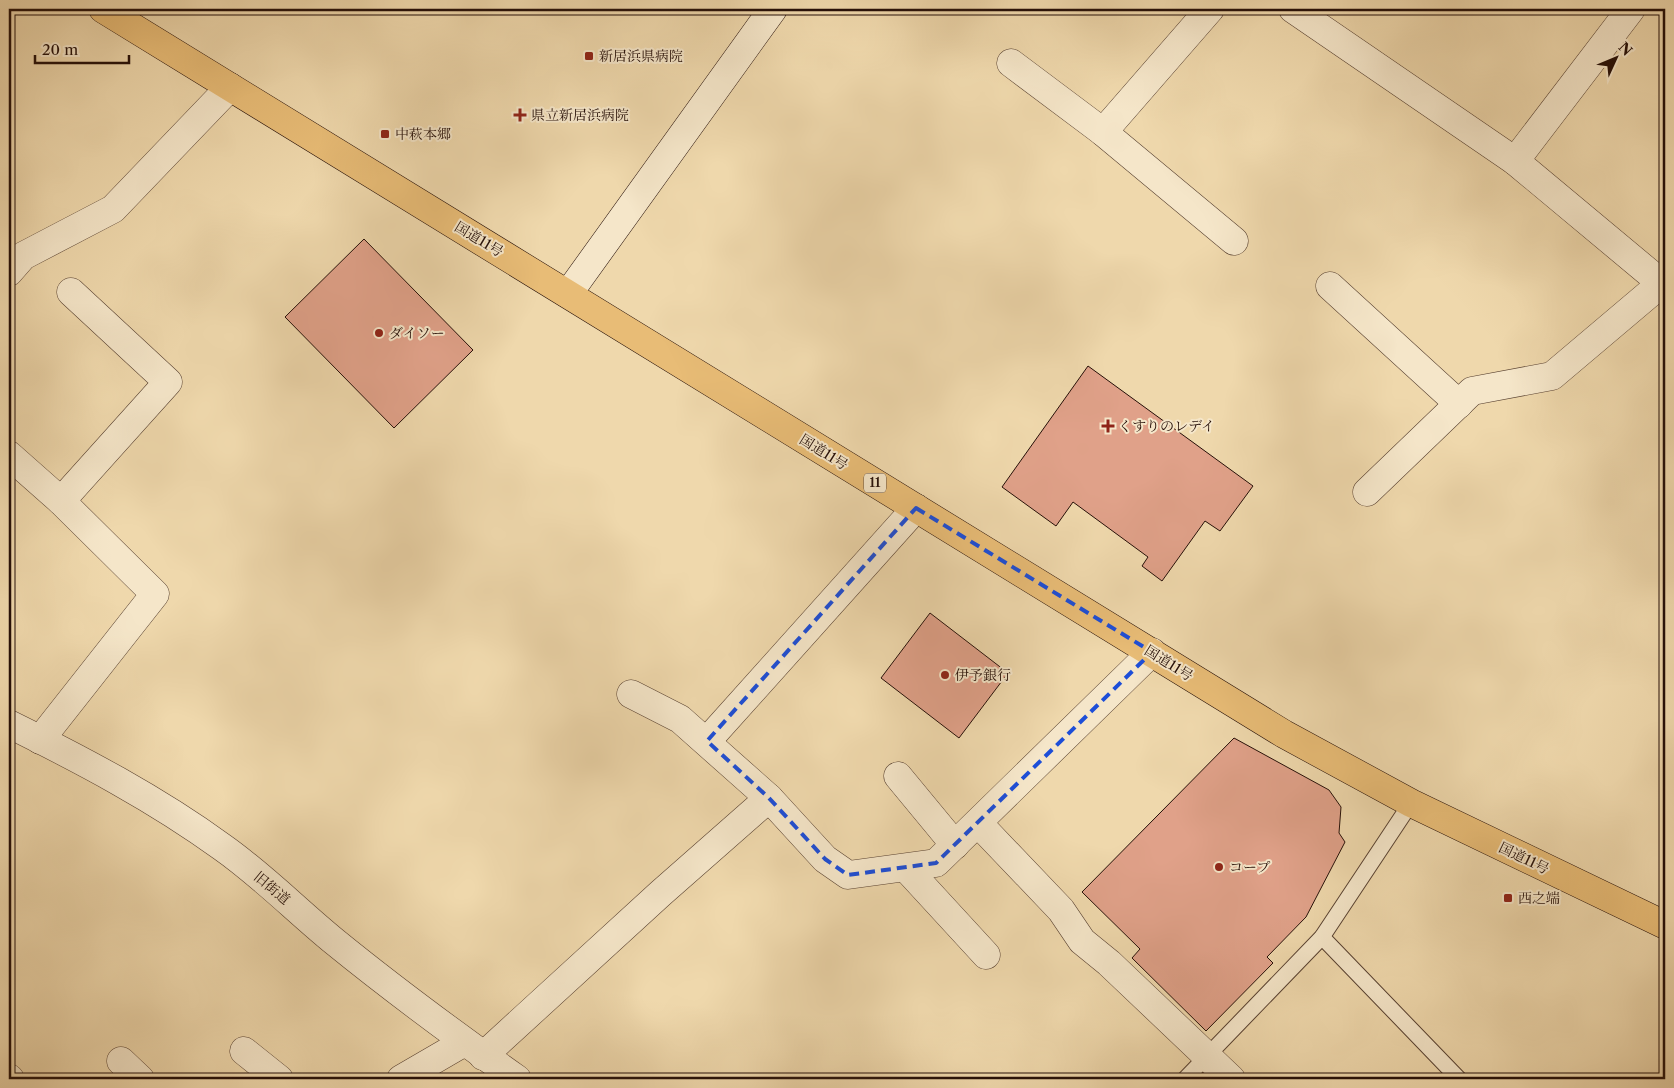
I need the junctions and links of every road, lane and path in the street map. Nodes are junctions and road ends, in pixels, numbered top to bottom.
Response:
1 (103, 9) edge
2 (773, 9) edge
3 (1210, 9) edge
4 (1293, 9) edge
5 (1631, 9) edge
6 (1010, 63) dead end
7 (230, 87) junction
8 (1103, 132) junction
9 (1515, 161) junction
10 (1234, 241) dead end
11 (9, 272) edge
12 (1664, 285) edge
13 (1330, 286) dead end
14 (71, 292) dead end
15 (568, 294) junction
16 (1459, 404) junction
17 (9, 455) edge
18 (1367, 492) dead end
19 (60, 501) junction
20 (916, 508) junction
21 (1152, 652) junction
22 (631, 694) dead end
23 (9, 724) edge
24 (40, 740) junction
25 (707, 740) junction
26 (898, 776) dead end
27 (769, 798) junction
28 (1411, 803) junction
29 (978, 823) junction
30 (955, 845) junction
31 (906, 868) junction
32 (1665, 925) edge
33 (1322, 937) junction
34 (986, 955) dead end
35 (473, 1049) junction
36 (244, 1051) dead end
37 (1207, 1055) junction
38 (120, 1061) dead end
39 (140, 1079) edge
40 (279, 1079) edge
41 (401, 1079) edge
42 (517, 1079) edge
43 (1184, 1079) edge
44 (1231, 1079) edge
45 (1459, 1079) edge

1 - 7 highway, 国道11号 / 11
2 - 15 street
3 - 8 street
4 - 9 street
5 - 9 street
6 - 8 street
7 - 11 street
7 - 15 highway, 国道11号 / 11
8 - 10 street
9 - 12 street
12 - 16 street
13 - 16 street
14 - 19 street
15 - 20 highway, 国道11号 / 11
16 - 18 street
17 - 19 street
19 - 24 street
20 - 21 highway, 国道11号 / 11
20 - 25 street
21 - 28 highway, 国道11号 / 11
21 - 29 street
22 - 25 street
23 - 24 street, 旧街道
24 - 35 street, 旧街道
25 - 27 street
26 - 30 street
27 - 31 street
27 - 35 street
28 - 32 highway, 国道11号 / 11
28 - 33 lane
29 - 30 street
29 - 37 street
30 - 31 street
31 - 34 street
33 - 37 lane
33 - 45 lane
35 - 41 street
35 - 42 street, 旧街道
36 - 40 street
37 - 43 lane
37 - 44 street
38 - 39 street

